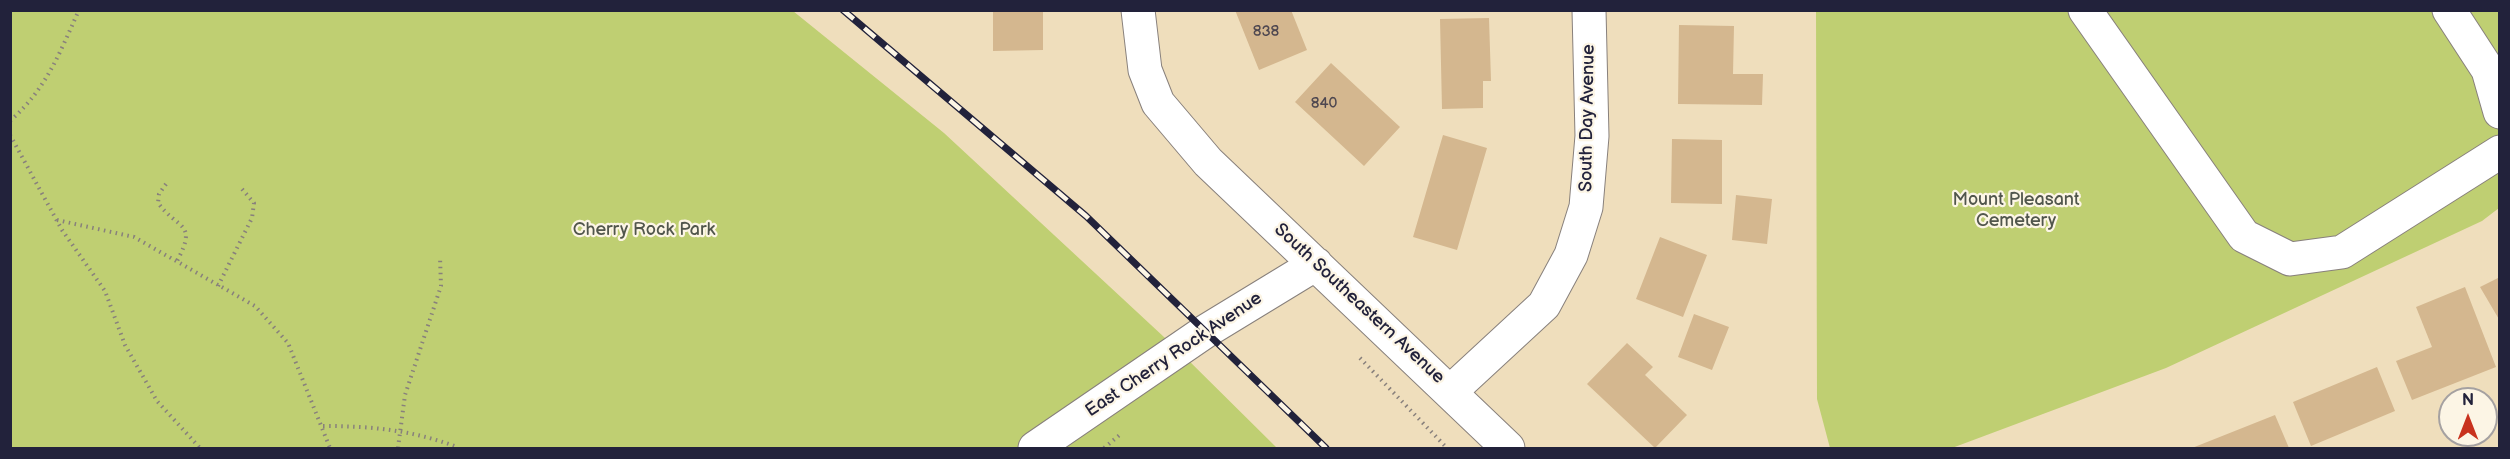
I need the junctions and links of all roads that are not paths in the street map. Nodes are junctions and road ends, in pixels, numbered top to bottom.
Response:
1 (1138, 10) edge
2 (1589, 10) edge
3 (2085, 10) edge
4 (2450, 10) edge
5 (2499, 112) edge
6 (2499, 152) edge
7 (1316, 264) junction
8 (1451, 391) junction
9 (1035, 448) edge
10 (1508, 448) edge

1 - 7 street, South Southeastern Avenue
2 - 8 street, South Day Avenue
3 - 6 street
4 - 5 street
7 - 8 street, South Southeastern Avenue
7 - 9 street, East Cherry Rock Avenue
8 - 10 street, South Southeastern Avenue

